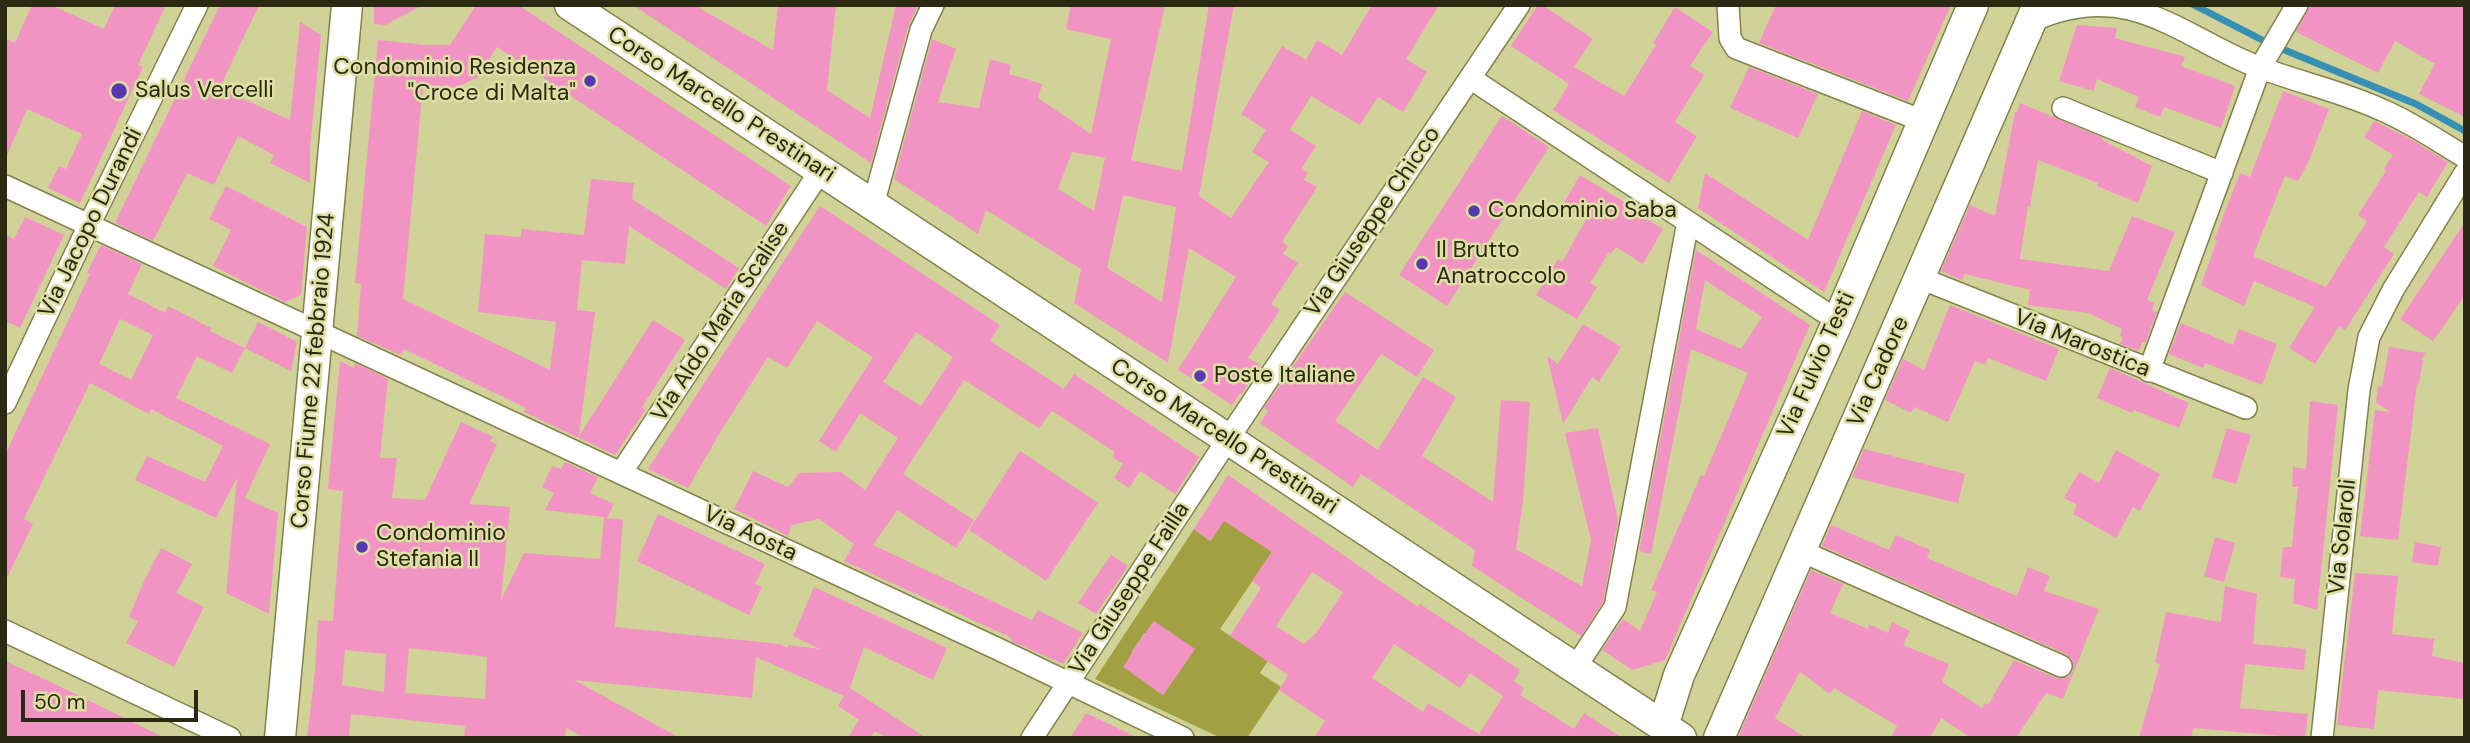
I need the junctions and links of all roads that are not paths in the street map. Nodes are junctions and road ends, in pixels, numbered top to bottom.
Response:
1 (197, 5) edge
2 (347, 5) edge
3 (570, 5) edge
4 (933, 5) edge
5 (1519, 5) edge
6 (1728, 5) edge
7 (1973, 5) edge
8 (2297, 5) edge
9 (2035, 13) edge
10 (2269, 52) junction
11 (1470, 78) junction
12 (2063, 108) dead end
13 (1923, 121) junction
14 (2465, 158) edge
15 (821, 170) junction
16 (2222, 173) junction
17 (2465, 173) edge
18 (5, 186) edge
19 (873, 205) junction
20 (1688, 222) junction
21 (89, 225) junction
22 (1920, 278) junction
23 (1838, 321) junction
24 (317, 331) junction
25 (2149, 371) junction
26 (5, 403) edge
27 (2246, 408) dead end
28 (1228, 439) junction
29 (621, 473) junction
30 (1801, 551) junction
31 (5, 631) edge
32 (2061, 666) dead end
33 (1575, 668) junction
34 (1069, 682) junction
35 (1666, 734) edge
36 (230, 738) edge
37 (280, 738) edge
38 (1032, 738) edge
39 (1183, 738) edge
40 (1718, 738) edge
41 (2322, 738) edge

1 - 21 street, Via Jacopo Durandi
2 - 24 main road, Corso Fiume 22 febbraio 1924
3 - 15 main road, Corso Marcello Prestinari
4 - 19 street
5 - 11 street, Via Giuseppe Chicco
6 - 13 street
7 - 13 main road, Via Fulvio Testi
8 - 10 street
9 - 10 street
9 - 22 main road, Via Cadore
10 - 14 street
10 - 16 street
11 - 20 street
11 - 28 street, Via Giuseppe Chicco
12 - 16 street
13 - 23 main road, Via Fulvio Testi
15 - 19 main road, Corso Marcello Prestinari
15 - 29 street, Via Aldo Maria Scalise
16 - 25 street
17 - 41 street, Via Solaroli
18 - 21 street, Via Aosta
19 - 28 main road, Corso Marcello Prestinari
20 - 23 street
20 - 33 street
21 - 24 street, Via Aosta
21 - 26 street, Via Jacopo Durandi
22 - 25 street, Via Marostica
22 - 30 main road, Via Cadore
23 - 35 main road, Via Fulvio Testi
24 - 29 street, Via Aosta
24 - 37 main road, Corso Fiume 22 febbraio 1924
25 - 27 street, Via Marostica
28 - 33 main road, Corso Marcello Prestinari
28 - 34 street, Via Giuseppe Failla
29 - 34 street, Via Aosta
30 - 32 street
30 - 40 main road, Via Cadore
31 - 36 street
33 - 35 main road, Corso Marcello Prestinari
34 - 38 street, Via Giuseppe Failla
34 - 39 street, Via Aosta

